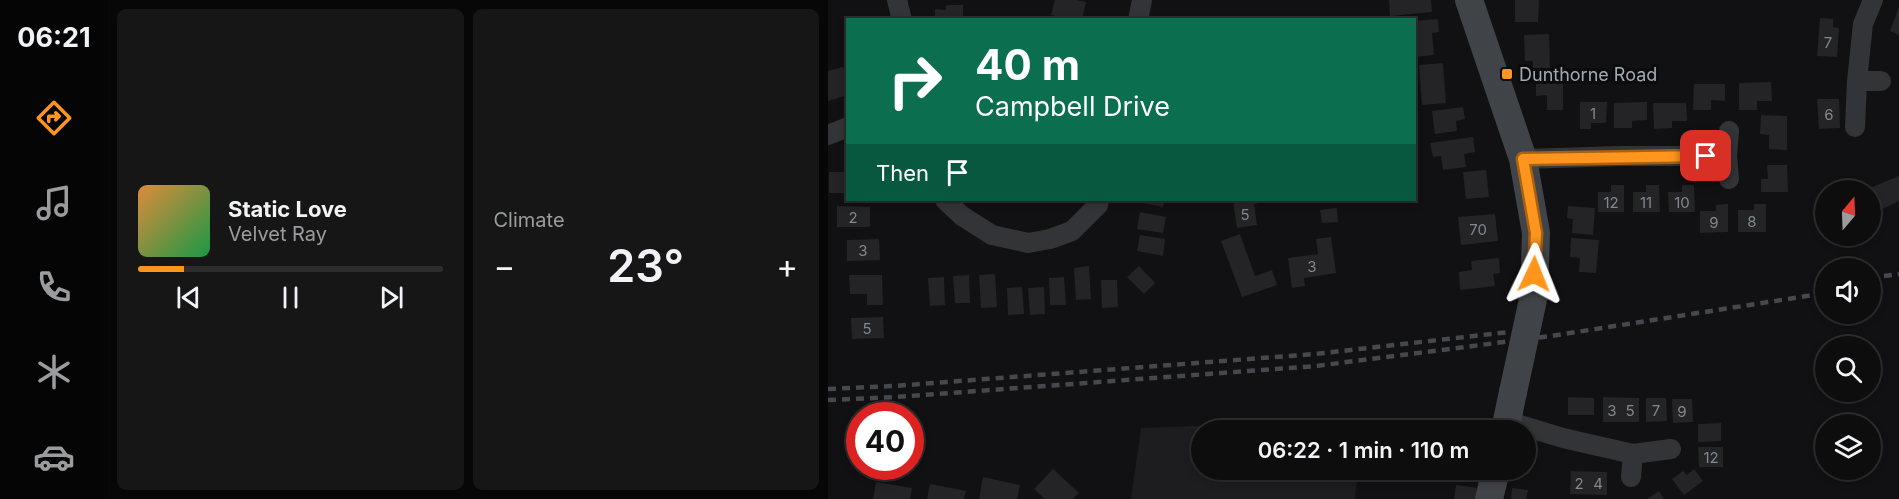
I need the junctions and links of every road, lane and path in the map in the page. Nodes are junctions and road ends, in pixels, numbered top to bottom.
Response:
1 (897, 0) edge
2 (1142, 0) edge
3 (1469, 0) edge
4 (1873, 0) edge
5 (902, 18) edge
6 (1138, 18) edge
7 (1857, 81) junction
8 (1881, 81) dead end
9 (1855, 126) dead end
10 (846, 128) edge
11 (1728, 131) dead end
12 (828, 135) edge
13 (1727, 156) junction
14 (1523, 159) junction
15 (1729, 179) dead end
16 (946, 201) edge
17 (1099, 201) edge
18 (1508, 414) edge
19 (1671, 449) dead end
20 (1633, 454) junction
21 (1631, 477) dead end
22 (1494, 480) edge
23 (1490, 499) edge

1 - 5 street
2 - 6 street
3 - 14 street
4 - 7 street
7 - 8 street
7 - 9 street
10 - 12 street
11 - 13 street
13 - 14 street
13 - 15 street
14 - 18 street, bridge
16 - 17 street
18 - 20 street
19 - 20 street
20 - 21 street
22 - 23 street

